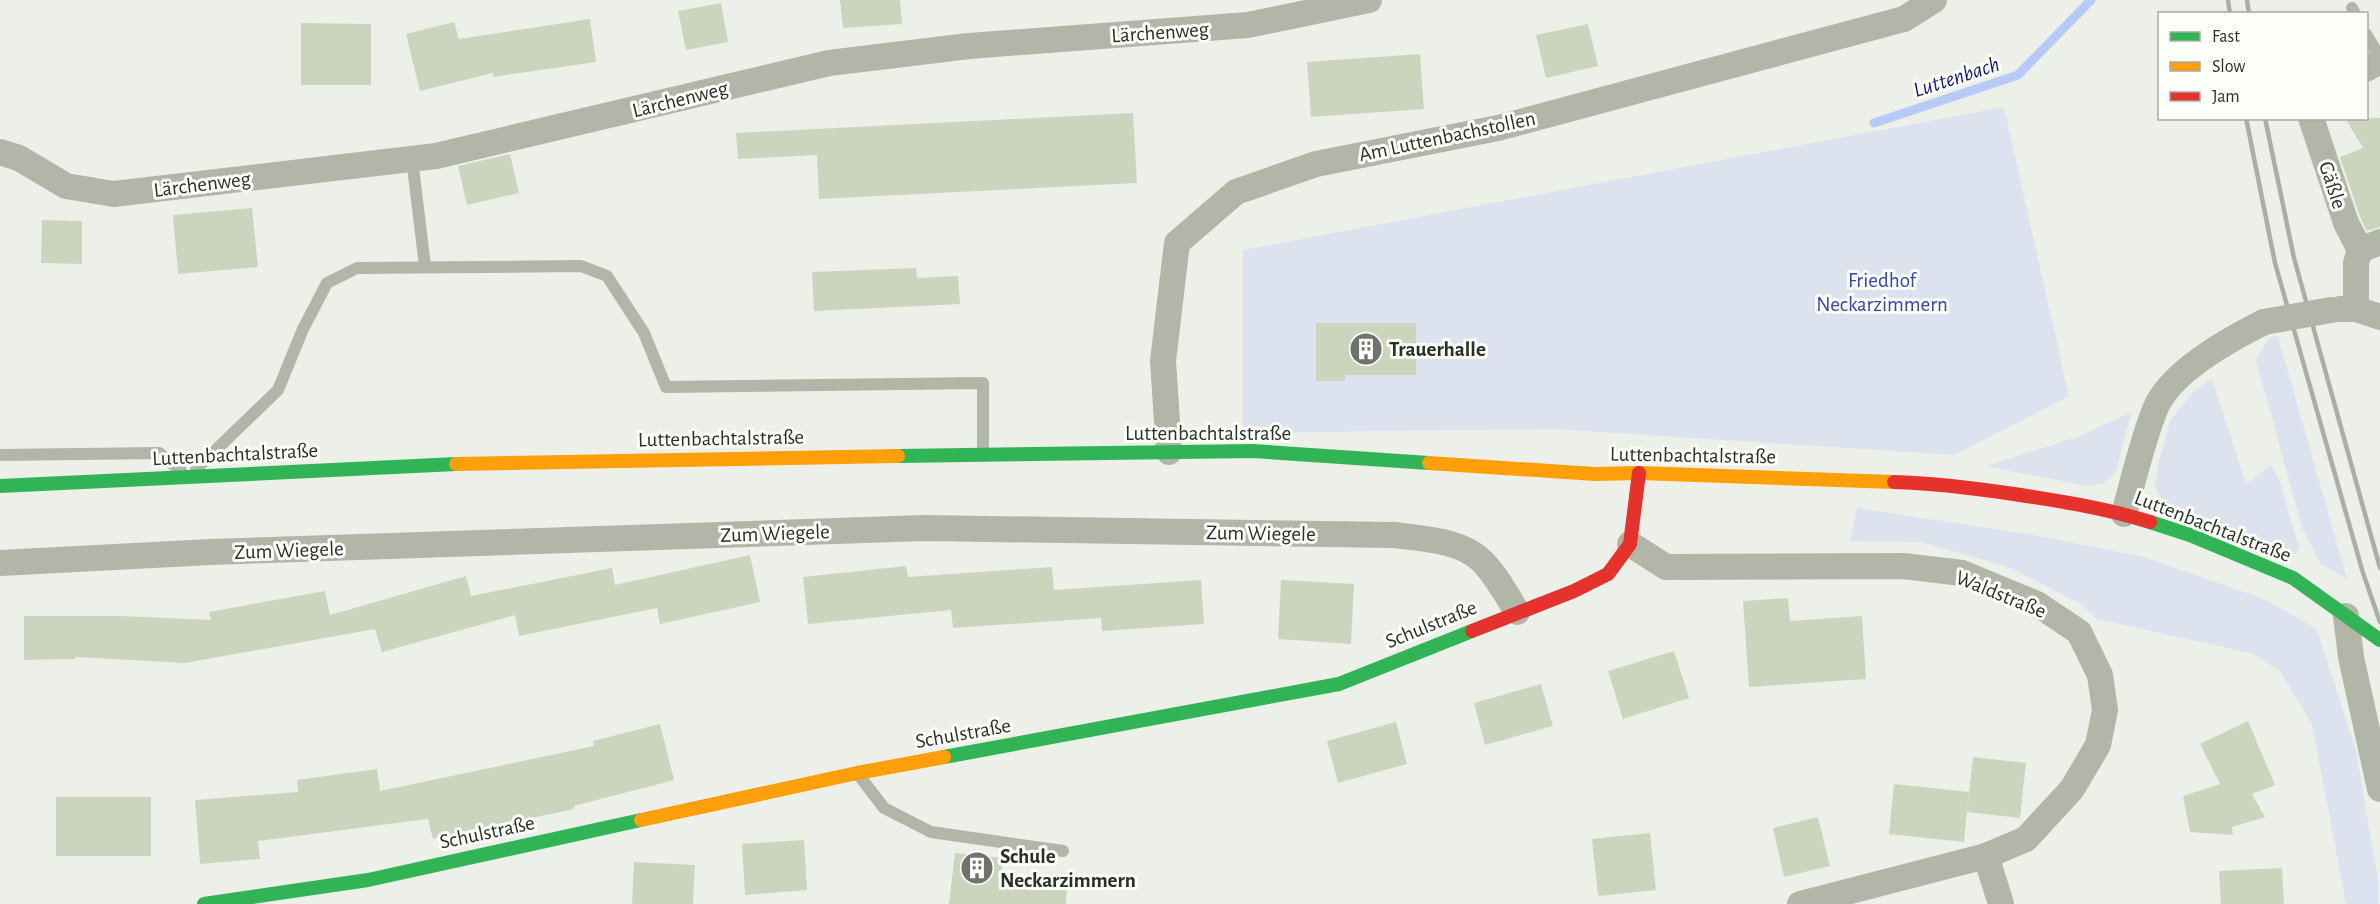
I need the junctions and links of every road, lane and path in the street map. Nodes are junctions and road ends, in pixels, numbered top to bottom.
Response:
1 (1369, 0) edge
2 (1934, 0) edge
3 (2368, 36) edge
4 (2380, 59) edge
5 (2368, 68) edge
6 (2312, 120) edge
7 (0, 152) edge
8 (412, 159) junction
9 (2370, 246) edge
10 (425, 266) junction
11 (2343, 309) junction
12 (2380, 316) edge
13 (1169, 452) junction
14 (0, 455) edge
15 (983, 455) junction
16 (1639, 473) junction
17 (188, 477) junction
18 (0, 486) edge
19 (2124, 514) junction
20 (1630, 544) junction
21 (0, 563) edge
22 (1517, 612) junction
23 (2353, 620) junction
24 (2380, 640) edge
25 (857, 774) junction
26 (2380, 789) edge
27 (1063, 851) dead end
28 (1986, 856) junction
29 (204, 904) edge
30 (1800, 904) edge
31 (2001, 904) edge

1 - 8 street, Lärchenweg
2 - 13 street, Am Luttenbachstollen
3 - 4 lane
4 - 5 street
6 - 9 street, Gäßle
7 - 8 street, Lärchenweg
8 - 10 lane
9 - 11 street, Gäßle
10 - 15 lane
10 - 17 lane
11 - 12 street
11 - 19 street, bridge
13 - 15 street, Luttenbachtalstraße
13 - 16 street, Luttenbachtalstraße
14 - 17 lane
15 - 17 street, Luttenbachtalstraße
16 - 19 street, Luttenbachtalstraße
16 - 20 street, Schulstraße
17 - 18 street, Luttenbachtalstraße
19 - 23 street, Luttenbachtalstraße
20 - 22 street, Schulstraße
20 - 28 street, Waldstraße
21 - 22 street, Zum Wiegele
22 - 25 street, Schulstraße
23 - 24 street, Luttenbachtalstraße
23 - 26 street
25 - 27 lane
25 - 29 street, Schulstraße
28 - 30 street, Waldstraße
28 - 31 street

